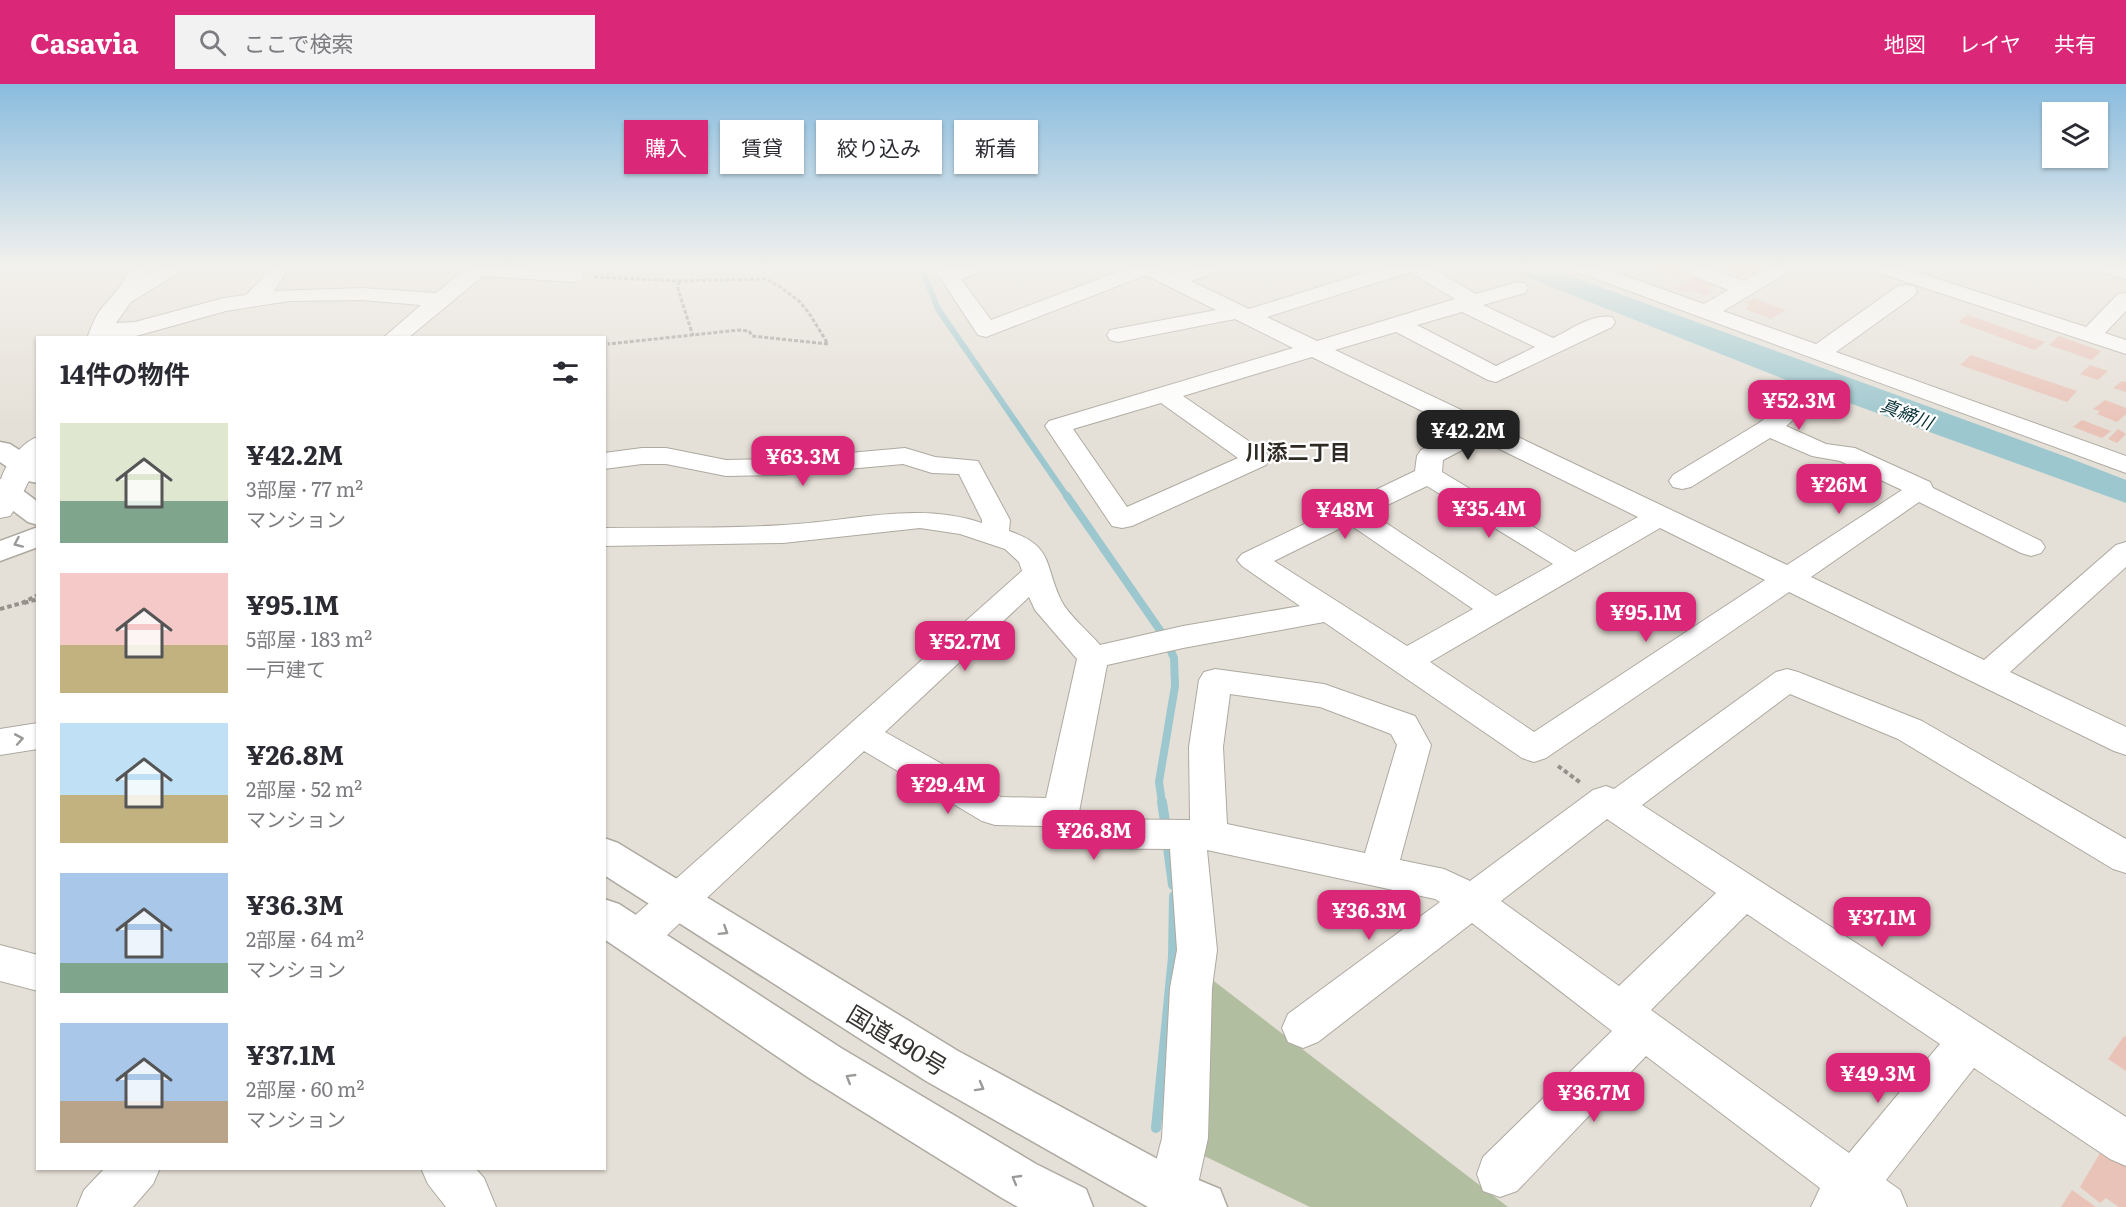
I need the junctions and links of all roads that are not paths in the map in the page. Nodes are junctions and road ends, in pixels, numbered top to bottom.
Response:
1 (107, 318) edge
2 (178, 318) edge
3 (418, 318) edge
4 (978, 318) edge
5 (1015, 318) edge
6 (1217, 318) edge
7 (1252, 318) edge
8 (1417, 318) edge
9 (1498, 318) edge
10 (1724, 318) edge
11 (1868, 318) edge
12 (2039, 318) edge
13 (2107, 318) edge
14 (1604, 322) dead end
15 (1398, 324) junction
16 (99, 334) edge
17 (1118, 335) dead end
18 (2090, 335) junction
19 (396, 336) edge
20 (1551, 346) junction
21 (2126, 347) edge
22 (1317, 350) junction
23 (1819, 353) junction
24 (1166, 395) junction
25 (1803, 401) dead end
26 (1768, 428) junction
27 (1482, 430) junction
28 (24, 459) edge
29 (606, 461) edge
30 (2126, 465) edge
31 (1428, 475) junction
32 (1682, 482) dead end
33 (1918, 491) junction
34 (2, 496) edge
35 (1350, 512) junction
36 (36, 515) edge
37 (1658, 517) junction
38 (994, 535) junction
39 (36, 537) edge
40 (606, 537) edge
41 (2031, 547) dead end
42 (2126, 551) edge
43 (0, 552) edge
44 (1574, 564) junction
45 (1036, 574) junction
46 (1786, 579) junction
47 (1496, 610) junction
48 (1328, 611) junction
49 (1093, 657) junction
50 (1406, 661) junction
51 (1987, 675) junction
52 (860, 733) junction
53 (36, 736) edge
54 (0, 742) edge
55 (2126, 742) edge
56 (1618, 798) junction
57 (1061, 812) junction
58 (1198, 835) junction
59 (606, 855) edge
60 (2126, 858) edge
61 (1378, 872) junction
62 (1743, 892) junction
63 (1471, 900) junction
64 (676, 901) junction
65 (620, 927) edge
66 (0, 963) edge
67 (36, 972) edge
68 (1632, 1020) junction
69 (1303, 1028) dead end
70 (1969, 1041) junction
71 (2126, 1143) edge
72 (135, 1170) edge
73 (446, 1170) edge
74 (1500, 1174) dead end
75 (1187, 1200) edge
76 (1858, 1200) edge
77 (101, 1207) edge
78 (472, 1207) edge
79 (1068, 1207) edge

1 - 16 street
2 - 16 street
3 - 19 street
4 - 5 street
6 - 17 street
7 - 22 street
8 - 15 street
9 - 20 street
10 - 23 street
11 - 23 street
12 - 18 street
13 - 18 street
14 - 20 street
15 - 20 street
15 - 22 street
18 - 21 street
22 - 24 street
22 - 27 street
23 - 30 street
24 - 24 street
25 - 26 street
26 - 32 street
26 - 33 street
27 - 31 street
27 - 37 street
28 - 34 street
29 - 38 street
31 - 35 street
31 - 44 street
33 - 41 street
33 - 46 street
34 - 36 highway
35 - 47 street
35 - 48 street
37 - 44 street
37 - 46 street
38 - 40 street
38 - 45 street
39 -> 43 highway
42 - 51 street
44 - 47 street
45 - 49 street
45 - 52 street
46 - 50 street
46 - 51 street
47 - 50 street
48 - 49 street
48 - 50 street
49 - 57 street
51 - 55 street
52 - 57 street
52 - 64 street
54 -> 53 street
56 - 60 street
56 - 62 street
56 - 63 street
57 - 58 street
58 - 61 street
58 - 61 street
58 - 75 street
59 - 64 highway, 国道490号
61 - 63 street
62 - 68 street
62 - 70 street
63 - 68 street
63 - 69 street
64 - 65 street
64 -> 75 highway, 国道490号
79 -> 65 highway
66 - 67 street
68 - 74 street
68 - 76 street
70 - 71 street
70 - 76 street
72 - 77 street
73 - 78 street

